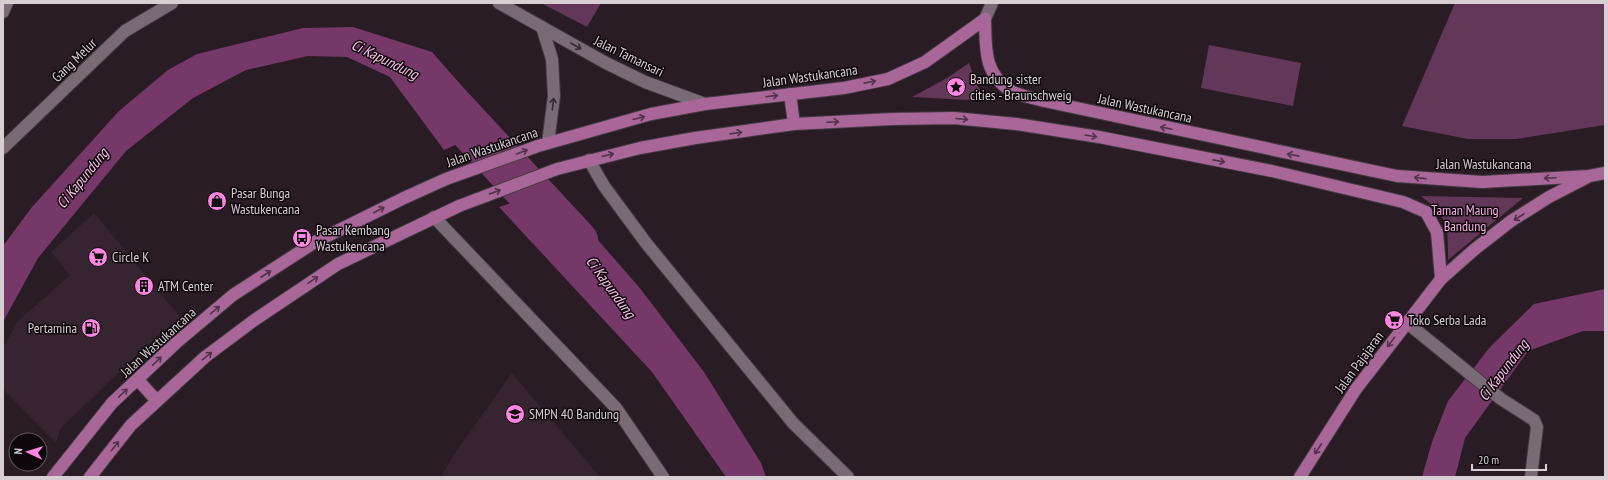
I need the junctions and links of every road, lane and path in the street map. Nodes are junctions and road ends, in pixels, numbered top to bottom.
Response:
1 (7, 3) edge
2 (172, 3) edge
3 (499, 3) edge
4 (992, 3) edge
5 (3, 12) edge
6 (985, 19) junction
7 (542, 27) junction
8 (790, 94) junction
9 (705, 104) junction
10 (794, 124) junction
11 (543, 144) junction
12 (3, 148) edge
13 (590, 160) junction
14 (1605, 173) edge
15 (1589, 176) junction
16 (434, 217) junction
17 (1441, 279) junction
18 (1406, 322) junction
19 (138, 380) junction
20 (157, 401) junction
21 (53, 477) edge
22 (90, 477) edge
23 (663, 477) edge
24 (848, 477) edge
25 (1300, 477) edge
26 (1531, 477) edge

1 - 5 street
2 - 12 street, Gang Melur
3 - 7 street, Jalan Tamansari
4 - 6 street
8 -> 6 main road, Jalan Wastukancana
15 -> 6 main road, Jalan Wastukancana
7 -> 9 street, Jalan Tamansari
11 -> 7 street
9 -> 8 main road, Jalan Wastukancana
8 - 10 main road
11 -> 9 main road, Jalan Wastukancana
13 -> 10 main road
10 -> 17 main road
19 -> 11 main road, Jalan Wastukancana
16 -> 13 main road
13 - 24 street
14 - 15 main road, Jalan Wastukancana
15 -> 17 main road, Jalan Pajajaran
20 -> 16 main road
16 - 23 street
17 - 18 main road, Jalan Pajajaran
18 -> 25 main road, Jalan Pajajaran
18 - 26 street
19 - 20 main road
21 -> 19 main road, Jalan Wastukancana
22 -> 20 main road

